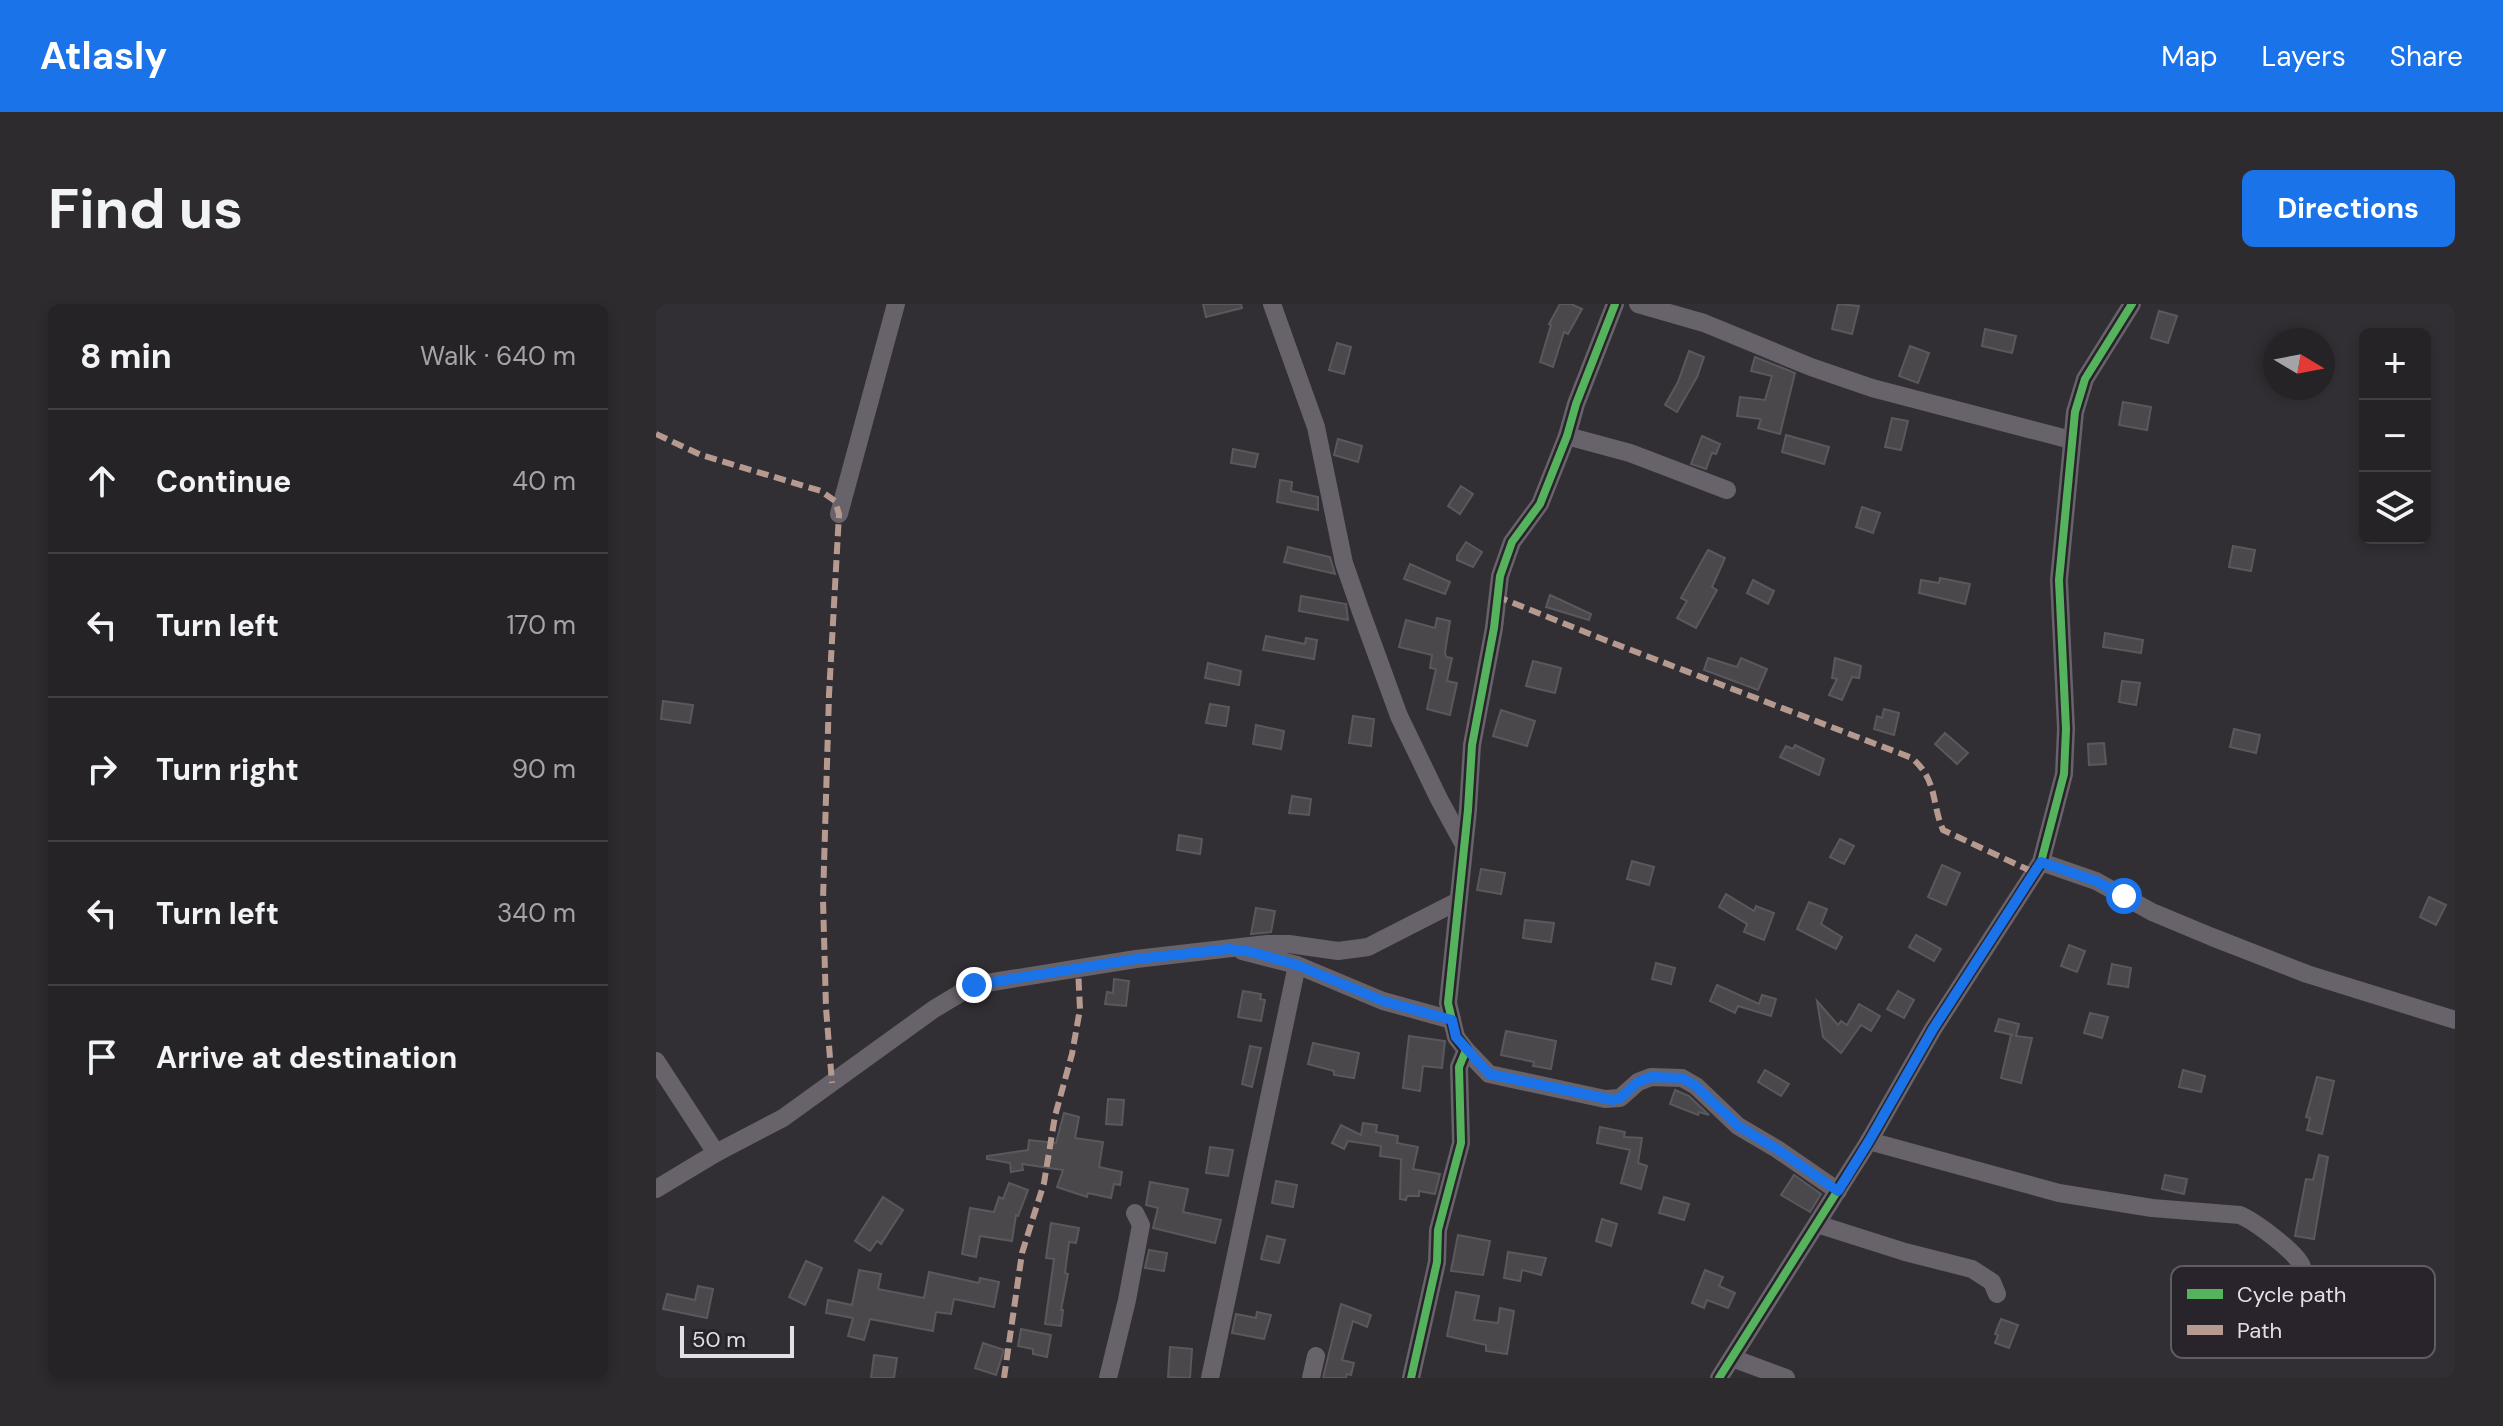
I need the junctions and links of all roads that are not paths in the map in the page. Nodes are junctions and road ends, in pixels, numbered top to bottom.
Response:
1 (896, 304) edge
2 (1272, 304) edge
3 (1615, 304) edge
4 (1638, 304) edge
5 (2132, 304) edge
6 (1567, 436) junction
7 (2071, 440) junction
8 (1727, 490) dead end
9 (839, 514) dead end
10 (1464, 845) junction
11 (2041, 862) junction
12 (1458, 901) junction
13 (1229, 949) junction
14 (1297, 965) junction
15 (1452, 1020) junction
16 (2455, 1020) edge
17 (1466, 1050) junction
18 (656, 1061) edge
19 (1869, 1141) junction
20 (716, 1153) junction
21 (656, 1189) edge
22 (1838, 1191) junction
23 (1135, 1213) dead end
24 (1817, 1224) junction
25 (2301, 1266) edge
26 (1997, 1294) dead end
27 (1316, 1356) dead end
28 (1732, 1358) junction
29 (1108, 1378) edge
30 (1210, 1378) edge
31 (1311, 1378) edge
32 (1411, 1378) edge
33 (1719, 1378) edge
34 (1786, 1378) edge

1 - 9 street
2 - 10 street
3 - 6 street
4 - 7 street
5 - 7 street
6 - 8 street
6 - 10 street
7 - 11 street
10 - 12 street
11 - 16 street
11 - 19 street
12 - 13 street
12 - 15 street
13 - 14 street
13 - 20 street
14 - 15 street
14 - 30 street
15 - 17 street
17 - 22 street
17 - 32 street
18 - 20 street
19 - 22 street
19 - 25 street
20 - 21 street
22 - 24 street
23 - 29 street
24 - 26 street
24 - 28 street
27 - 31 street
28 - 33 street
28 - 34 street

